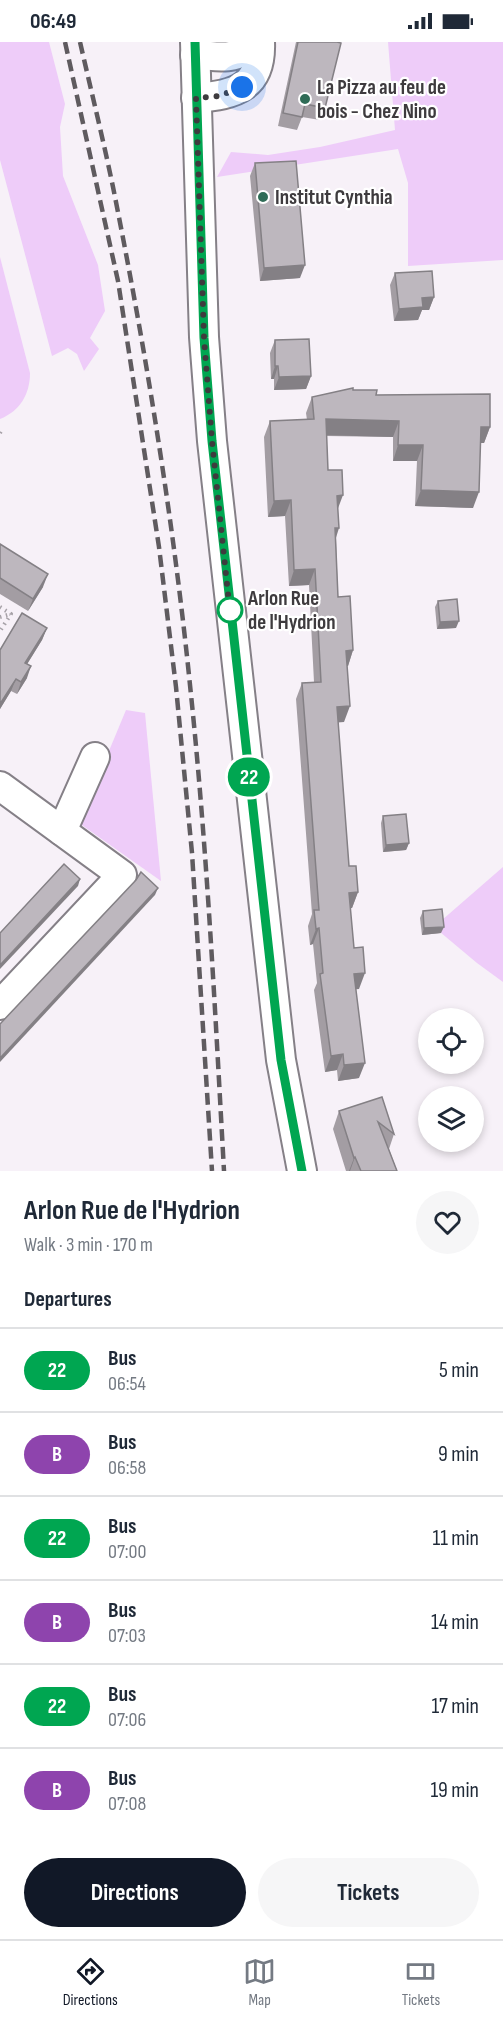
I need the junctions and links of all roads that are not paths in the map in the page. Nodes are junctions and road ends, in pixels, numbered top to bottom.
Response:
1 (257, 42) edge
2 (195, 48) edge
3 (196, 98) junction
4 (95, 757) dead end
5 (0, 786) edge
6 (62, 831) junction
7 (0, 1005) edge
8 (302, 1171) edge

1 - 2 street
1 - 3 street
2 - 3 street
3 - 8 street
4 - 6 street
5 - 6 street
6 - 7 street

